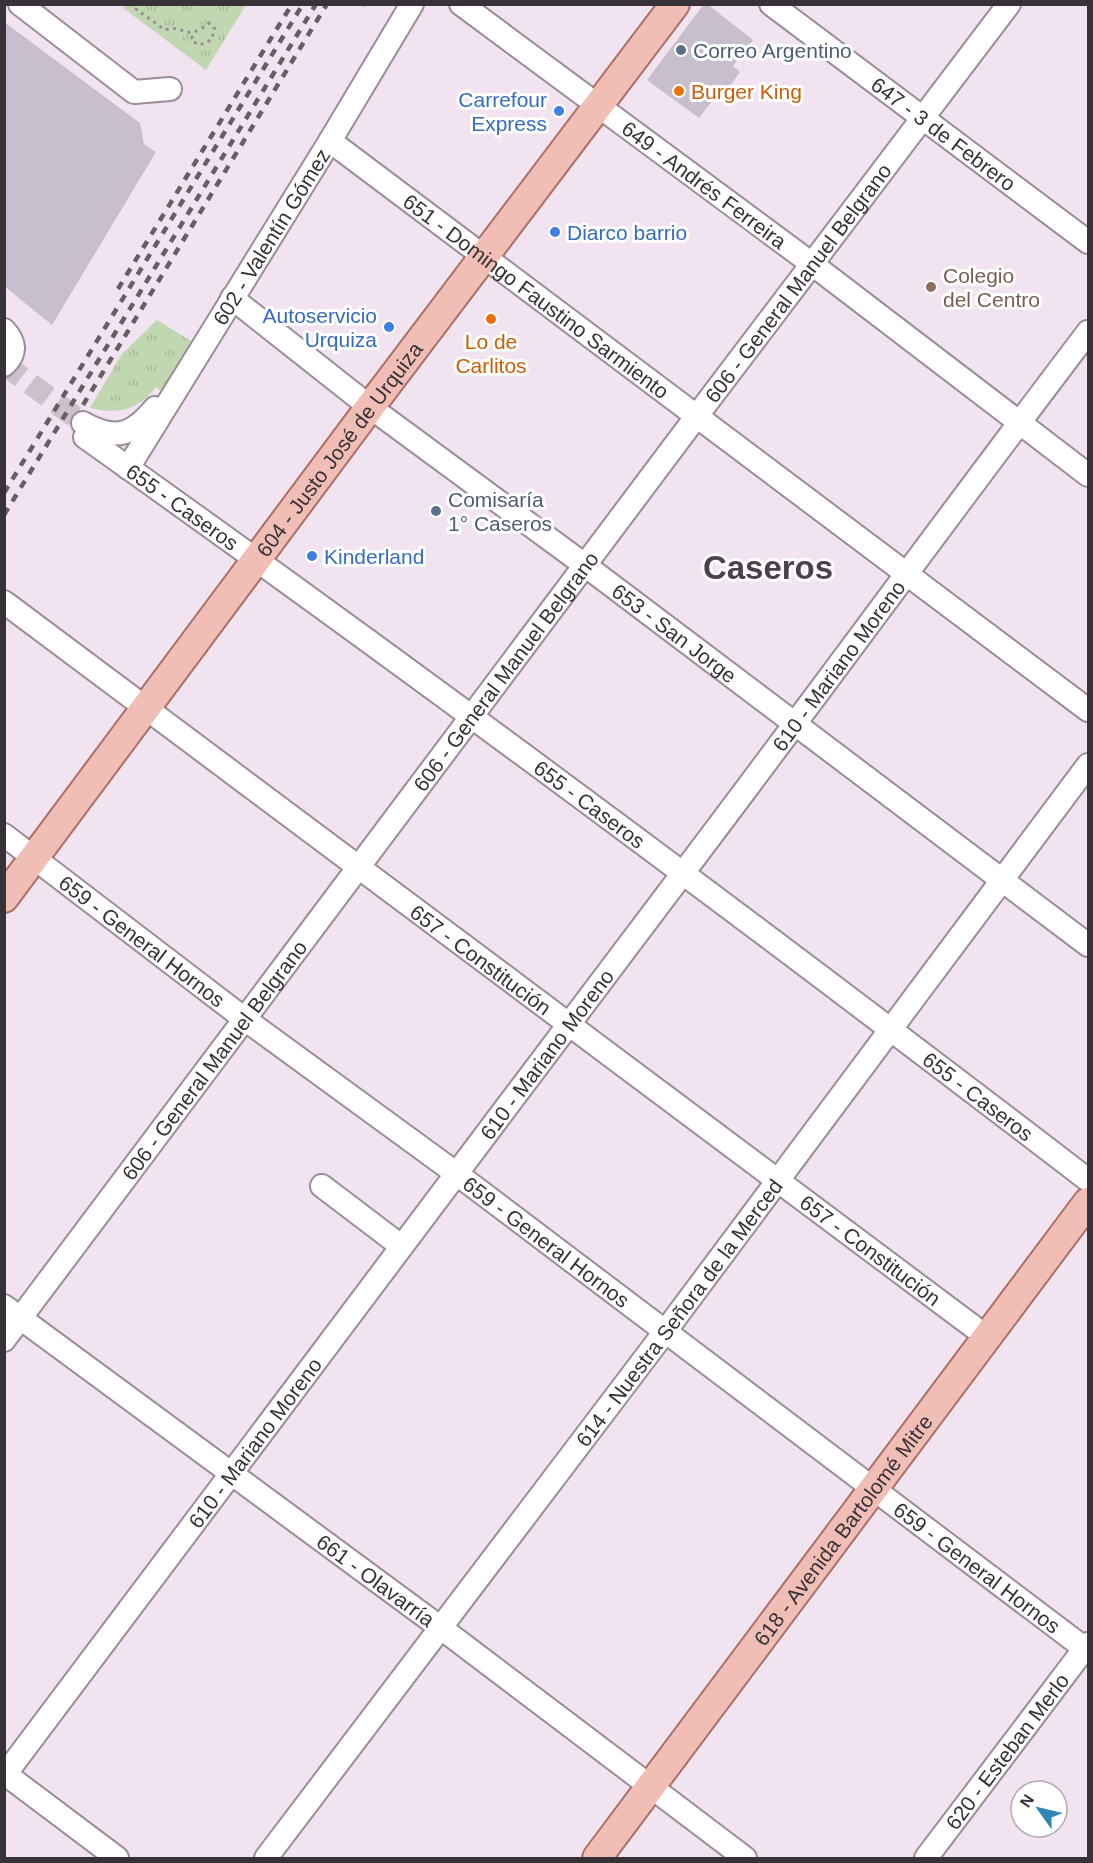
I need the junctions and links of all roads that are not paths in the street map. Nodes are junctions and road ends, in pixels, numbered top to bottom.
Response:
1 (20, 4) edge
2 (412, 4) edge
3 (461, 4) edge
4 (675, 4) edge
5 (771, 4) edge
6 (1009, 4) edge
7 (170, 89) dead end
8 (597, 106) junction
9 (924, 117) junction
10 (330, 141) junction
11 (1089, 242) edge
12 (483, 257) junction
13 (812, 264) junction
14 (232, 298) junction
15 (4, 330) edge
16 (1089, 332) edge
17 (193, 364) junction
18 (4, 365) edge
19 (370, 407) junction
20 (696, 417) junction
21 (1019, 423) junction
22 (128, 468) junction
23 (1089, 475) edge
24 (257, 560) junction
25 (586, 566) junction
26 (906, 574) junction
27 (4, 602) edge
28 (145, 708) junction
29 (1089, 710) edge
30 (473, 716) junction
31 (794, 723) junction
32 (1089, 765) edge
33 (4, 835) edge
34 (35, 857) junction
35 (358, 868) junction
36 (682, 874) junction
37 (1003, 880) junction
38 (4, 898) edge
39 (1089, 945) edge
40 (246, 1020) junction
41 (567, 1025) junction
42 (892, 1029) junction
43 (457, 1174) junction
44 (778, 1179) junction
45 (1089, 1179) edge
46 (322, 1186) dead end
47 (1089, 1202) edge
48 (401, 1246) junction
49 (13, 1312) edge
50 (664, 1333) junction
51 (987, 1336) junction
52 (4, 1340) edge
53 (230, 1473) junction
54 (874, 1490) junction
55 (441, 1628) junction
56 (1087, 1648) edge
57 (5, 1775) edge
58 (651, 1788) junction
59 (117, 1858) edge
60 (266, 1858) edge
61 (597, 1858) edge
62 (745, 1858) edge
63 (926, 1858) edge

1 - 7 street
2 - 10 street, 602 - Valentín Gómez
3 - 8 street, 649 - Andrés Ferreira
4 - 8 main road, 604 - Justo José de Urquiza
5 - 9 street, 647 - 3 de Febrero
6 - 9 street, 606 - General Manuel Belgrano
8 - 12 main road, 604 - Justo José de Urquiza
8 - 13 street, 649 - Andrés Ferreira
9 - 11 street, 647 - 3 de Febrero
9 - 13 street, 606 - General Manuel Belgrano
10 - 12 street, 651 - Domingo Faustino Sarmiento
10 - 14 street, 602 - Valentín Gómez
12 - 19 main road, 604 - Justo José de Urquiza
12 - 20 street, 651 - Domingo Faustino Sarmiento
13 - 20 street, 606 - General Manuel Belgrano
13 - 21 street, 649 - Andrés Ferreira
14 - 17 street, 602 - Valentín Gómez
14 - 19 street, 653 - San Jorge
15 - 18 street
16 - 21 street, 610 - Mariano Moreno
17 - 22 street, 602 - Valentín Gómez
17 - 22 street, 655 - Caseros
19 - 24 main road, 604 - Justo José de Urquiza
19 - 25 street, 653 - San Jorge
20 - 25 street, 606 - General Manuel Belgrano
20 - 26 street, 651 - Domingo Faustino Sarmiento
21 - 23 street, 649 - Andrés Ferreira
21 - 26 street, 610 - Mariano Moreno
22 - 24 street, 655 - Caseros
24 - 28 main road, 604 - Justo José de Urquiza
24 - 30 street, 655 - Caseros
25 - 30 street, 606 - General Manuel Belgrano
25 - 31 street, 653 - San Jorge
26 - 29 street, 651 - Domingo Faustino Sarmiento
26 - 31 street, 610 - Mariano Moreno
27 - 28 street, 657 - Constitución
28 - 34 main road, 604 - Justo José de Urquiza
28 - 35 street, 657 - Constitución
30 - 35 street, 606 - General Manuel Belgrano
30 - 36 street, 655 - Caseros
31 - 36 street, 610 - Mariano Moreno
31 - 37 street, 653 - San Jorge
32 - 37 street, 614 - Nuestra Señora de la Merced
33 - 34 street, 659 - General Hornos
34 - 38 main road, 604 - Justo José de Urquiza
34 - 40 street, 659 - General Hornos
35 - 40 street, 606 - General Manuel Belgrano
35 - 41 street, 657 - Constitución
36 - 41 street, 610 - Mariano Moreno
36 - 42 street, 655 - Caseros
37 - 39 street, 653 - San Jorge
37 - 42 street, 614 - Nuestra Señora de la Merced
40 - 43 street, 659 - General Hornos
40 - 49 street, 606 - General Manuel Belgrano
41 - 43 street, 610 - Mariano Moreno
41 - 44 street, 657 - Constitución
42 - 44 street, 614 - Nuestra Señora de la Merced
42 - 45 street, 655 - Caseros
43 - 48 street, 610 - Mariano Moreno
43 - 50 street, 659 - General Hornos
44 - 50 street, 614 - Nuestra Señora de la Merced
44 - 51 street, 657 - Constitución
46 - 48 street
47 - 51 main road, 618 - Avenida Bartolomé Mitre
48 - 53 street, 610 - Mariano Moreno
49 - 52 street, 606 - General Manuel Belgrano
49 - 53 street, 661 - Olavarría
50 - 54 street, 659 - General Hornos
50 - 55 street, 614 - Nuestra Señora de la Merced
51 - 54 main road, 618 - Avenida Bartolomé Mitre
53 - 55 street, 661 - Olavarría
53 - 57 street, 610 - Mariano Moreno
54 - 56 street, 659 - General Hornos
54 - 58 main road, 618 - Avenida Bartolomé Mitre
55 - 58 street, 661 - Olavarría
55 - 60 street, 614 - Nuestra Señora de la Merced
56 - 63 street, 620 - Esteban Merlo
57 - 59 street
58 - 61 main road, 618 - Avenida Bartolomé Mitre
58 - 62 street, 661 - Olavarría

